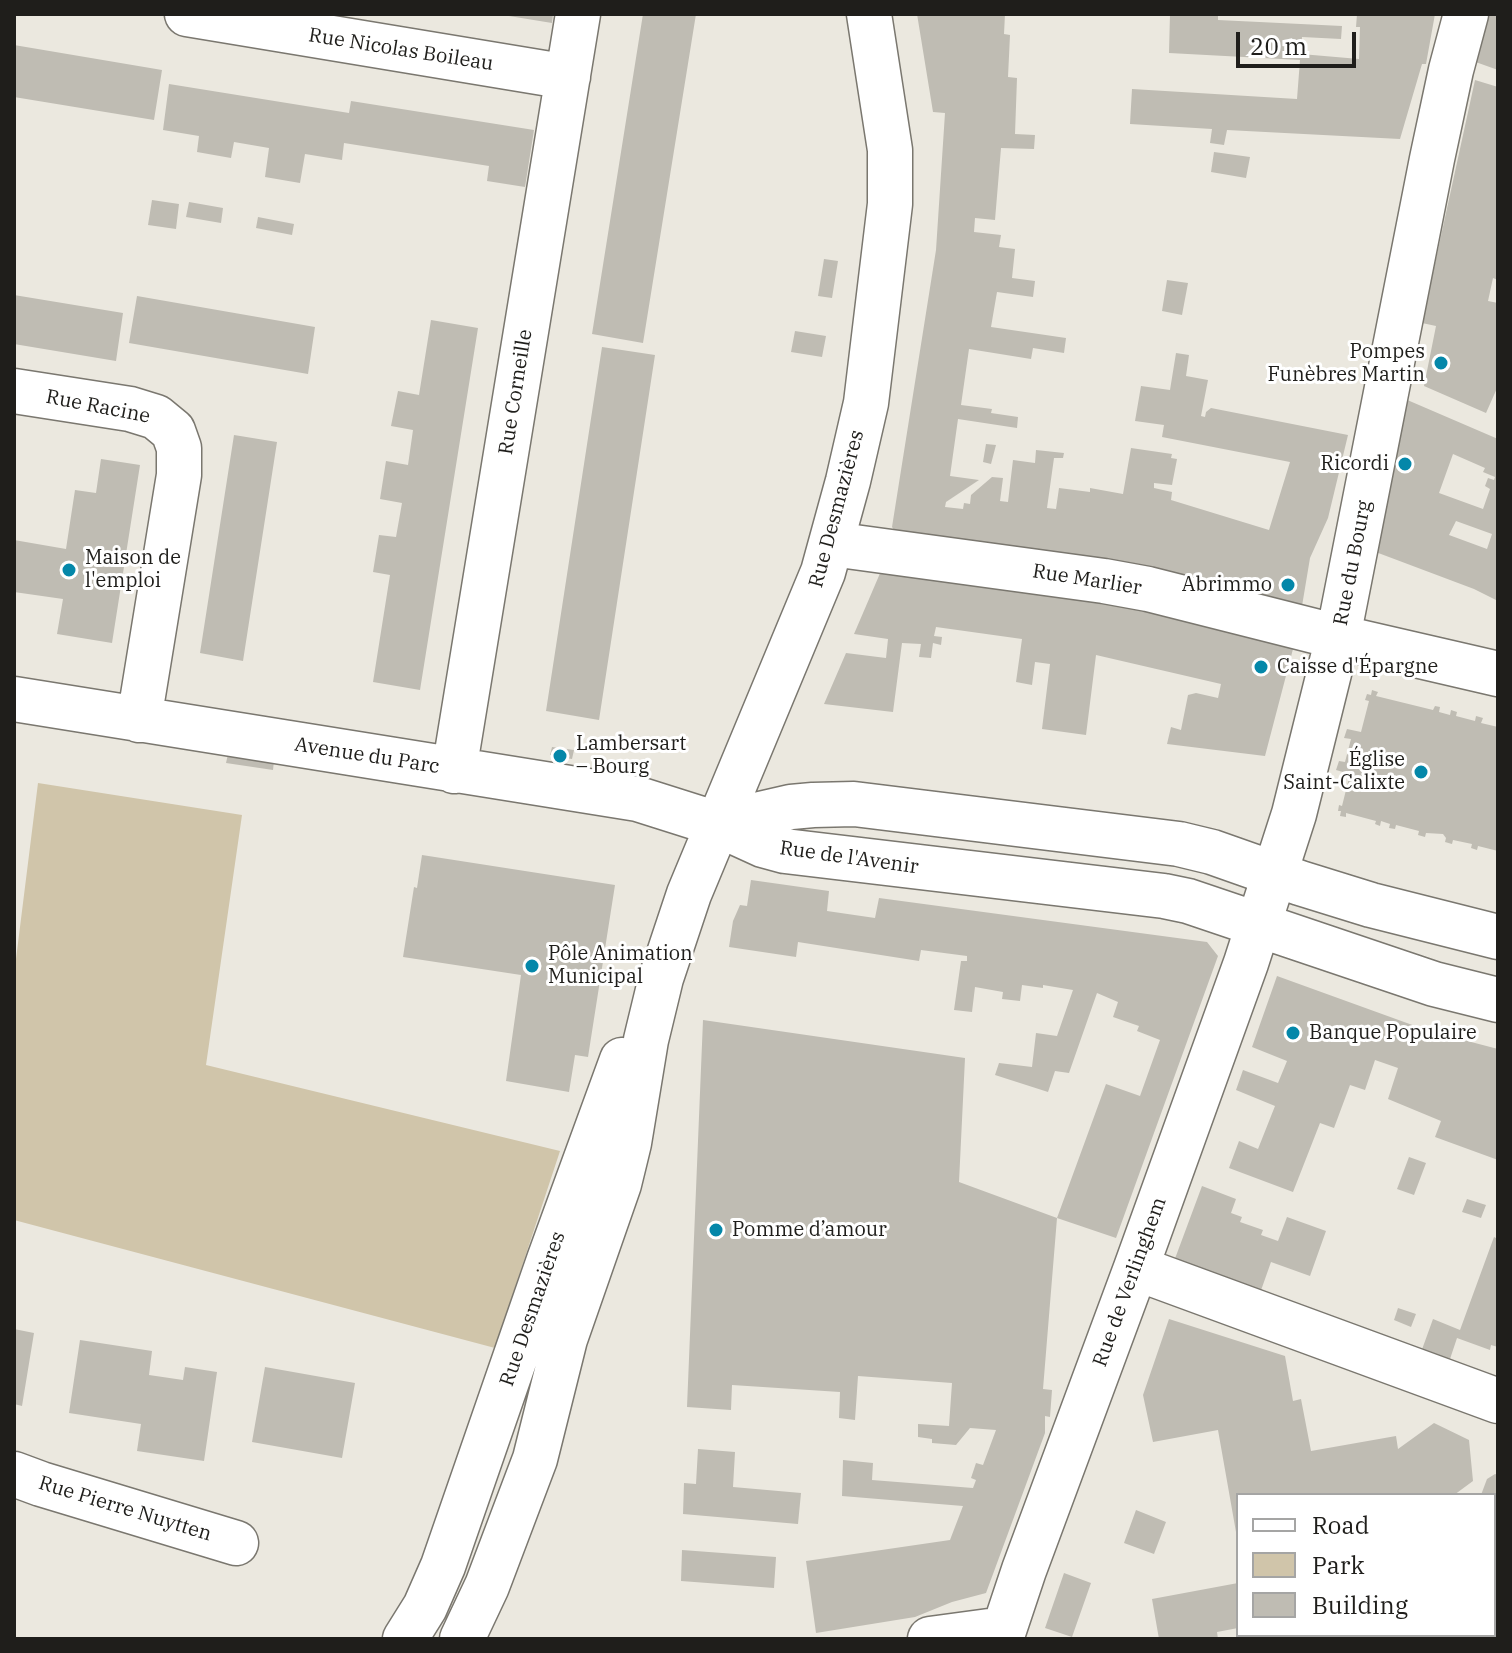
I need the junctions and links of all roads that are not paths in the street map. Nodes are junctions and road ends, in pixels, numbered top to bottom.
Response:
1 (187, 14) edge
2 (578, 14) edge
3 (869, 14) edge
4 (1466, 14) edge
5 (568, 77) junction
6 (14, 391) edge
7 (832, 544) junction
8 (1338, 637) junction
9 (1498, 674) edge
10 (14, 699) edge
11 (139, 720) junction
12 (454, 771) junction
13 (717, 824) junction
14 (1274, 874) junction
15 (1258, 925) junction
16 (1498, 937) edge
17 (661, 978) junction
18 (1498, 1000) edge
19 (1136, 1268) junction
20 (1498, 1401) edge
21 (14, 1474) edge
22 (236, 1543) dead end
23 (415, 1623) edge
24 (1002, 1634) edge
25 (469, 1637) edge
26 (930, 1639) edge

1 - 5 street, Rue Nicolas Boileau
2 - 5 street, Rue Corneille
3 - 7 street, Rue Desmazières
4 - 8 street, Rue du Bourg
5 - 12 street, Rue Corneille
6 - 11 street, Rue Racine
7 - 8 street, Rue Marlier
7 - 13 street, Rue Desmazières
8 - 9 street, Rue Marlier
8 - 14 street, Rue du Bourg
10 - 11 street, Avenue du Parc
11 - 12 street, Avenue du Parc
12 - 13 street, Avenue du Parc
13 - 14 street, Rue de l'Avenir
13 - 15 street, Rue de l'Avenir
13 - 17 street, Rue Desmazières
14 - 15 street, Rue du Bourg
14 - 16 street
15 - 18 street
15 - 19 street, Rue de Verlinghem
17 - 23 street, Rue Desmazières
17 - 25 street, Rue Desmazières
19 - 20 street
19 - 24 street, Rue de Verlinghem
21 - 22 street, Rue Pierre Nuytten
23 - 25 street
24 - 26 street

